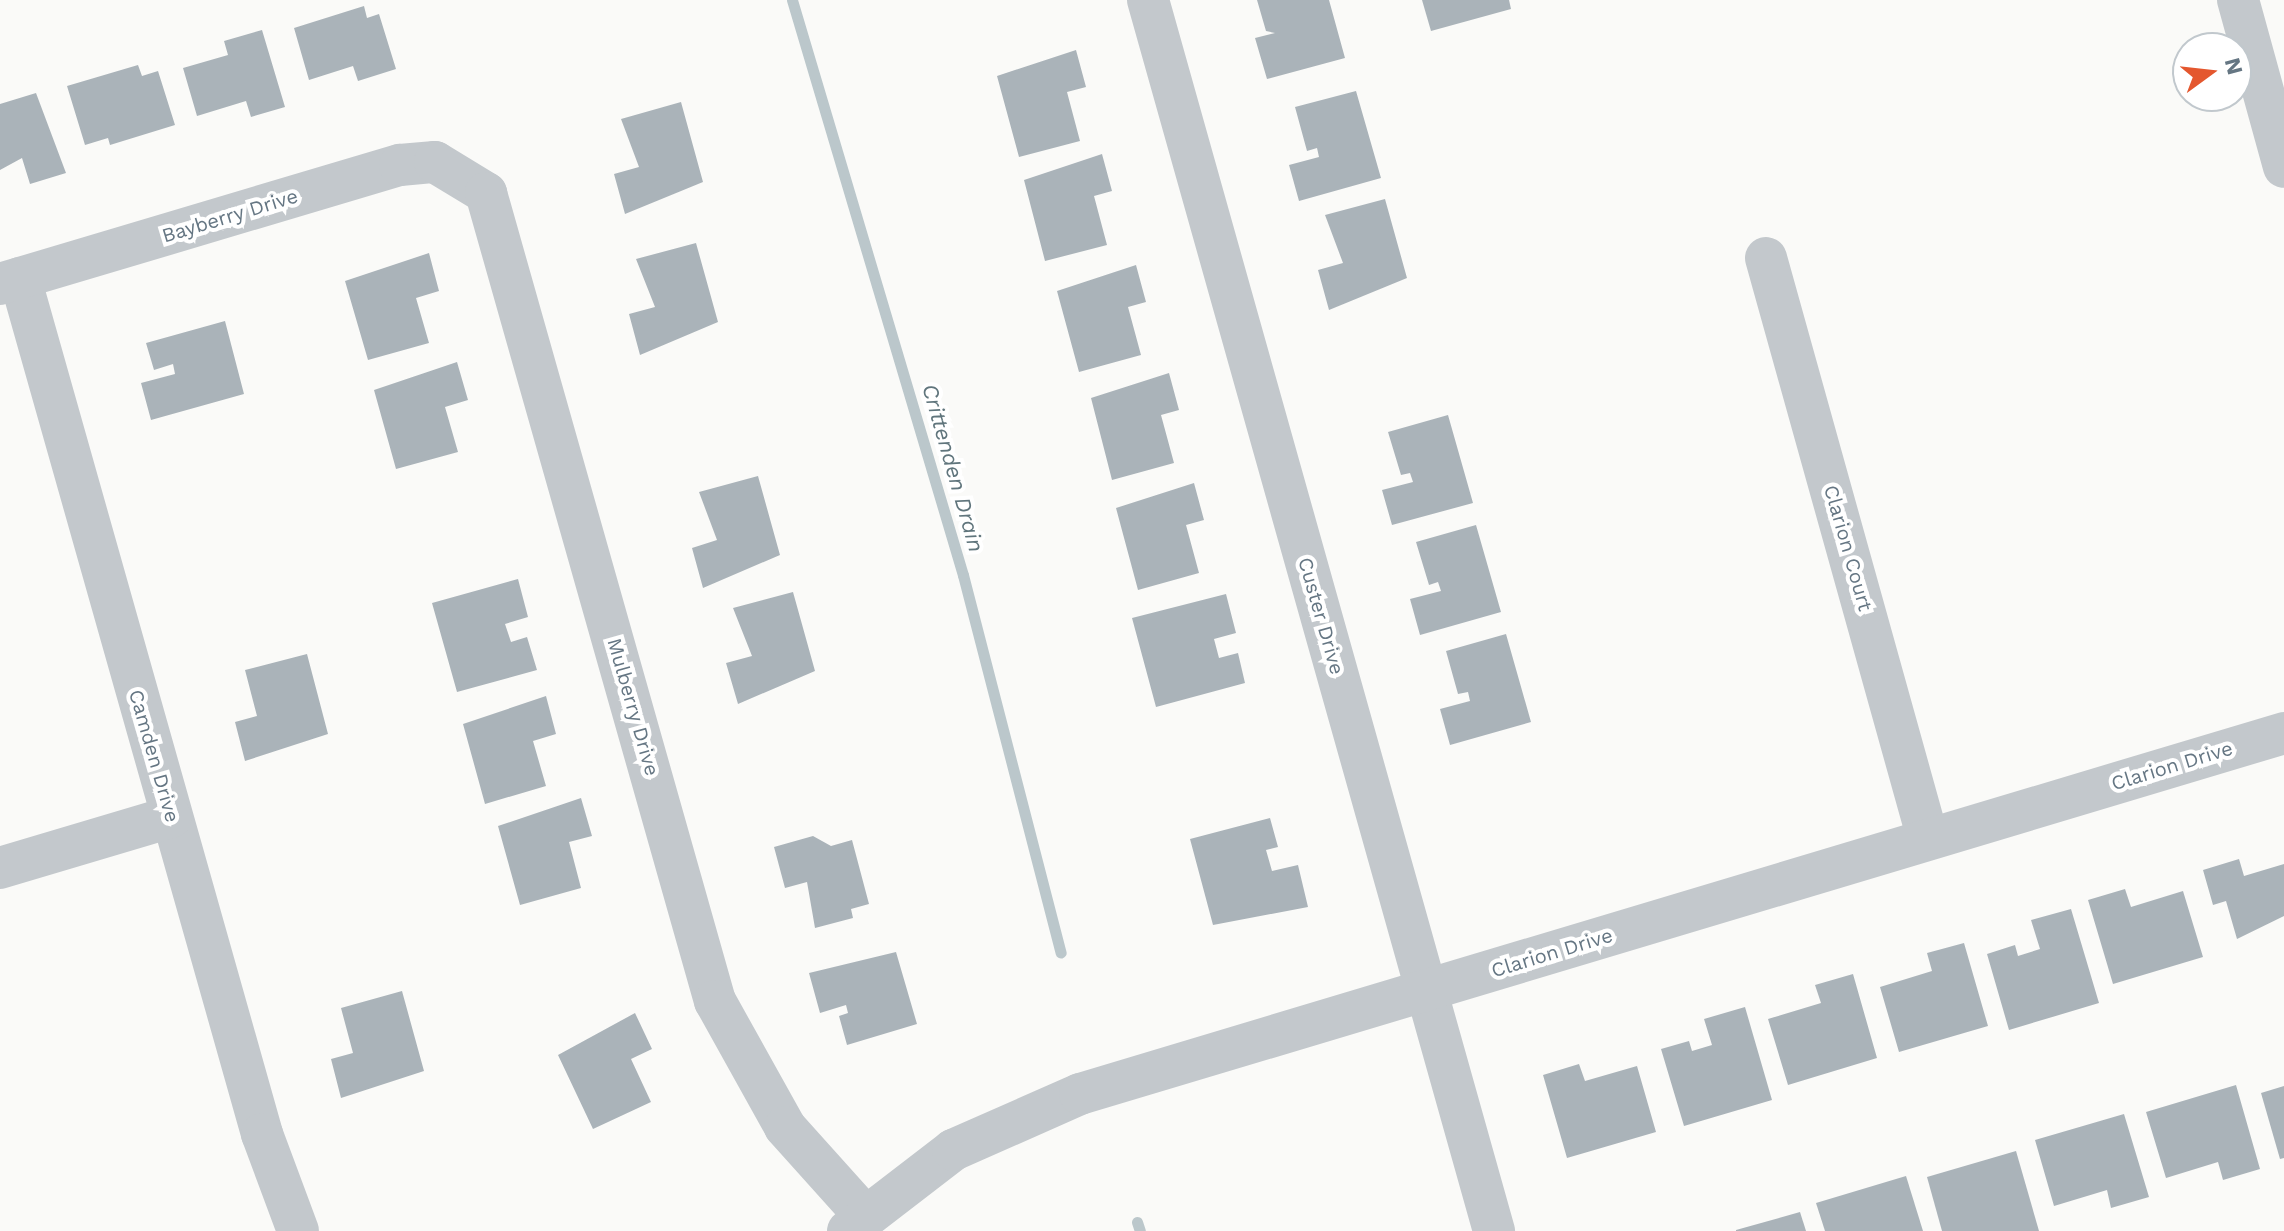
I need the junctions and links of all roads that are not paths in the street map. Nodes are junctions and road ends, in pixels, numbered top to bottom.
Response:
1 (1148, 0) edge
2 (2238, 0) edge
3 (2284, 167) edge
4 (460, 175) joint
5 (1766, 258) dead end
6 (10, 281) edge
7 (2284, 733) edge
8 (171, 817) junction
9 (1928, 839) junction
10 (0, 868) edge
11 (1426, 992) junction
12 (856, 1223) edge
13 (298, 1231) edge
14 (1494, 1231) edge

1 - 11 street, Custer Drive
2 - 3 street
4 - 6 street, Bayberry Drive
4 - 12 street, Mulberry Drive
5 - 9 street, Clarion Court
6 - 8 street, Camden Drive
7 - 9 street, Clarion Drive
8 - 10 street
8 - 13 street, Camden Drive
9 - 11 street, Clarion Drive
11 - 12 street, Clarion Drive
11 - 14 street, Custer Drive

